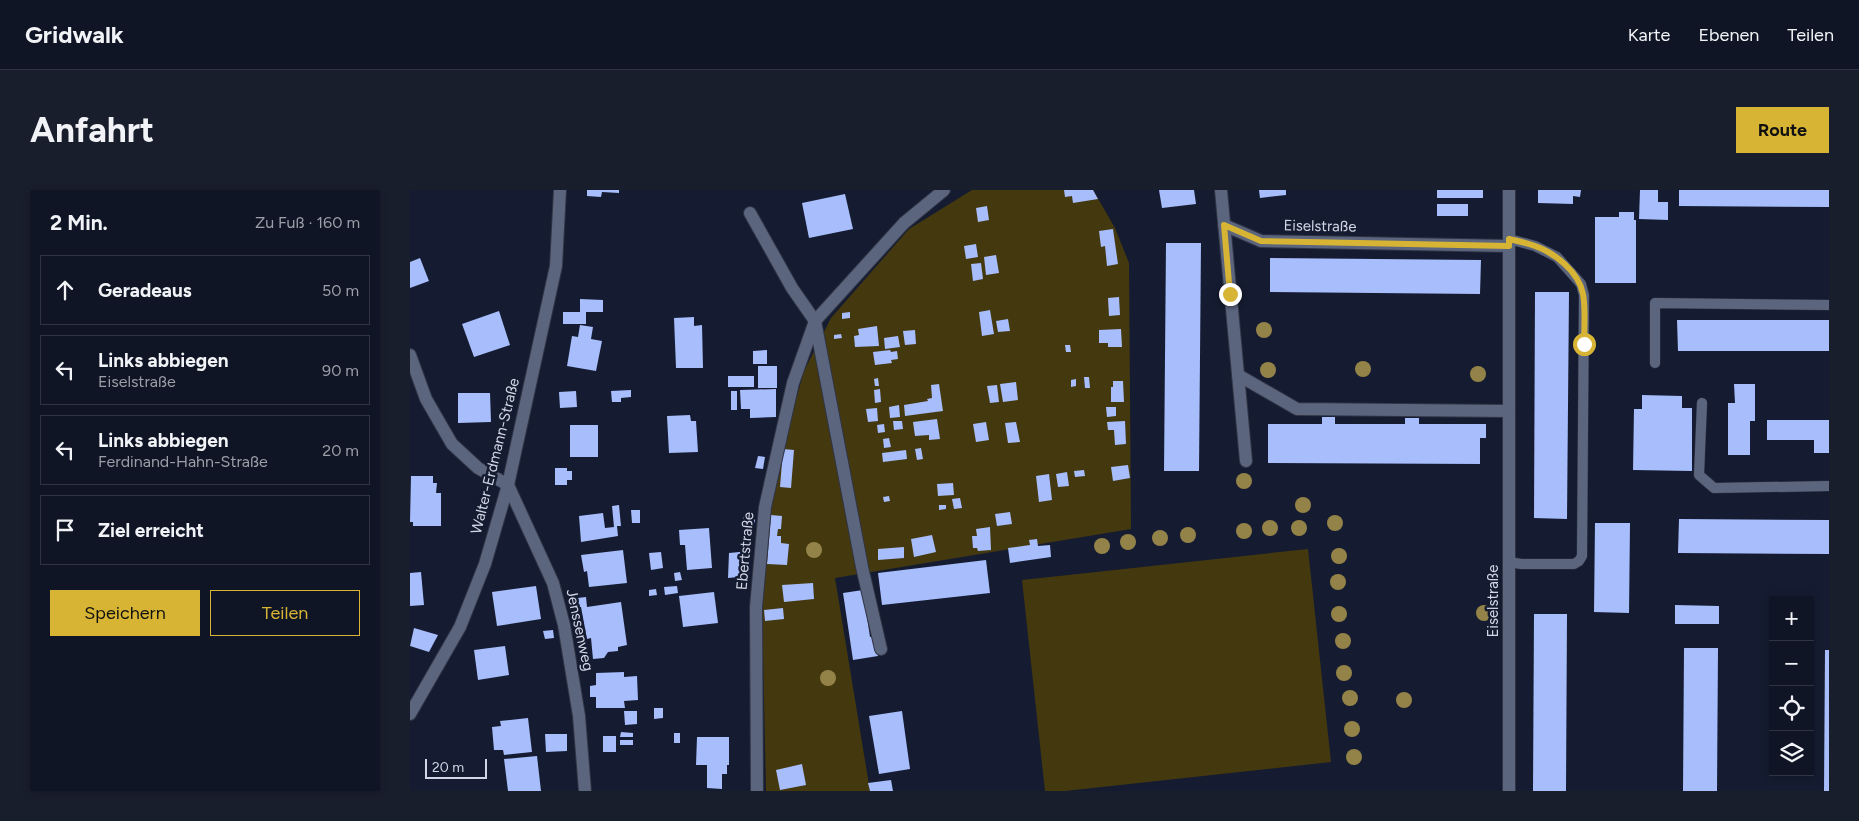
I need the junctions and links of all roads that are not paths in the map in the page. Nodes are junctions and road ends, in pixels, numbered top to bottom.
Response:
1 (560, 190) edge
2 (1221, 190) edge
3 (1509, 190) edge
4 (942, 191) edge
5 (750, 213) dead end
6 (1224, 225) junction
7 (1509, 243) junction
8 (1829, 305) edge
9 (815, 321) junction
10 (410, 355) edge
11 (1655, 363) dead end
12 (1238, 376) junction
13 (1702, 403) dead end
14 (1510, 410) junction
15 (1246, 461) dead end
16 (508, 485) junction
17 (1829, 486) edge
18 (1509, 562) junction
19 (881, 650) dead end
20 (410, 714) edge
21 (585, 791) edge
22 (757, 791) edge
23 (1509, 791) edge

1 - 16 street, Walter-Erdmann-Straße
2 - 6 street
3 - 7 street, Eiselstraße
4 - 9 street, Ebertstraße
5 - 9 street
6 - 7 street, Eiselstraße
6 - 12 street
7 - 14 street, Eiselstraße
7 - 18 lane
8 - 11 lane
9 - 19 street
9 - 22 street, Ebertstraße
10 - 16 street
12 - 14 street
12 - 15 street
13 - 17 lane
14 - 18 street, Eiselstraße
16 - 20 street, Walter-Erdmann-Straße
16 - 21 street, Jenssenweg
18 - 23 street, Eiselstraße

